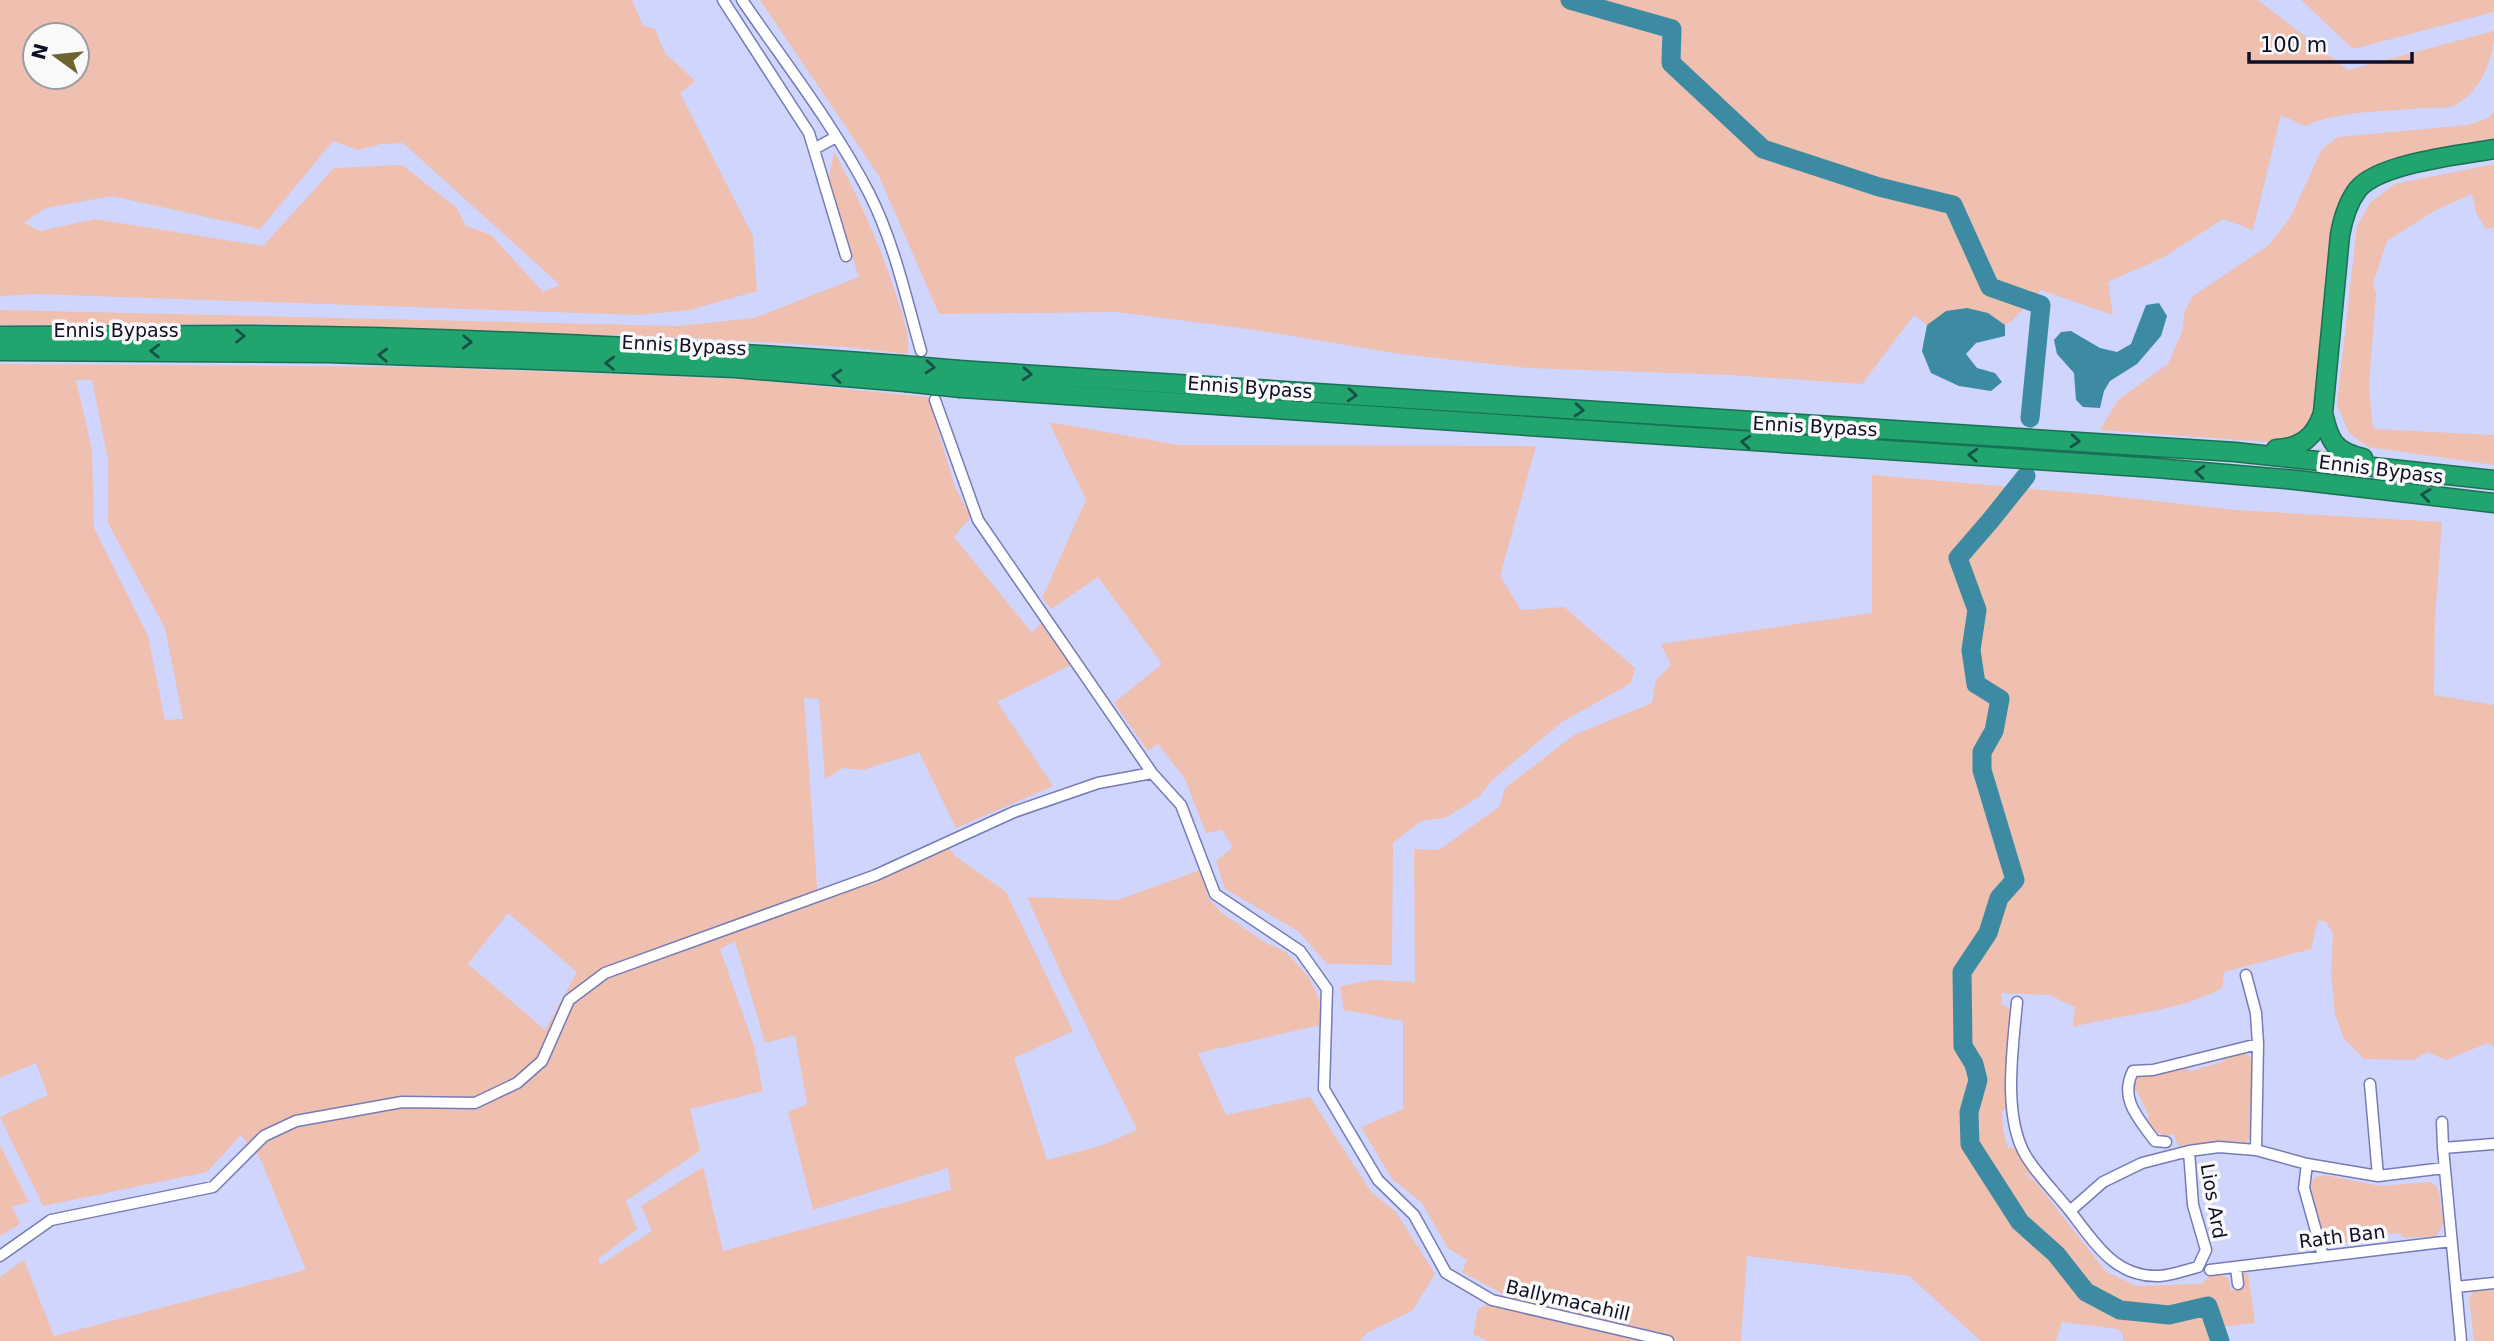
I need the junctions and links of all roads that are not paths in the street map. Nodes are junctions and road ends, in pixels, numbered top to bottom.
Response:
1 (742, 0) edge
2 (727, 2) edge
3 (835, 137) junction
4 (814, 149) junction
5 (2494, 149) edge
6 (846, 256) dead end
7 (0, 336) edge
8 (0, 351) edge
9 (921, 351) dead end
10 (903, 373) junction
11 (935, 400) dead end
12 (2323, 413) junction
13 (2235, 452) junction
14 (2455, 474) junction
15 (2494, 480) edge
16 (2494, 503) edge
17 (1152, 773) junction
18 (2246, 975) dead end
19 (2017, 1002) dead end
20 (2258, 1044) junction
21 (2370, 1084) dead end
22 (2442, 1122) dead end
23 (2166, 1142) dead end
24 (2494, 1144) edge
25 (2443, 1148) junction
26 (2256, 1150) junction
27 (2189, 1151) junction
28 (2307, 1164) junction
29 (2444, 1168) junction
30 (2378, 1176) junction
31 (2070, 1211) junction
32 (2451, 1241) junction
33 (0, 1256) edge
34 (2323, 1256) junction
35 (2236, 1267) junction
36 (2210, 1270) dead end
37 (2494, 1283) edge
38 (2238, 1284) dead end
39 (2456, 1287) junction
40 (1668, 1341) edge
41 (2462, 1341) edge

1 - 3 street
2 - 4 street
3 - 4 street
3 - 9 street
4 - 6 street
5 - 12 highway
7 -> 10 highway, Ennis Bypass
10 -> 8 highway, Ennis Bypass
10 -> 13 highway, Ennis Bypass, bridge
16 -> 10 highway, Ennis Bypass, bridge
11 - 17 street, Ballymacahill
12 - 13 highway
12 - 14 highway
13 - 14 highway, Ennis Bypass
14 - 15 highway, Ennis Bypass
17 - 33 street
17 - 40 street, Ballymacahill
18 - 20 street
19 - 31 street, Lios Ard
20 - 23 street
20 - 26 street
21 - 30 street
22 - 25 street
24 - 25 street
25 - 29 street
26 - 27 street, Lios Ard
26 - 28 street, Lios Ard
27 - 31 street, Lios Ard
27 - 31 street, Lios Ard
28 - 30 street, Lios Ard
28 - 34 street
29 - 30 street, Lios Ard
29 - 32 street
32 - 34 street, Rath Ban
32 - 39 street
34 - 35 street, Rath Ban
35 - 36 street, Rath Ban
35 - 38 street
37 - 39 street
39 - 41 street

